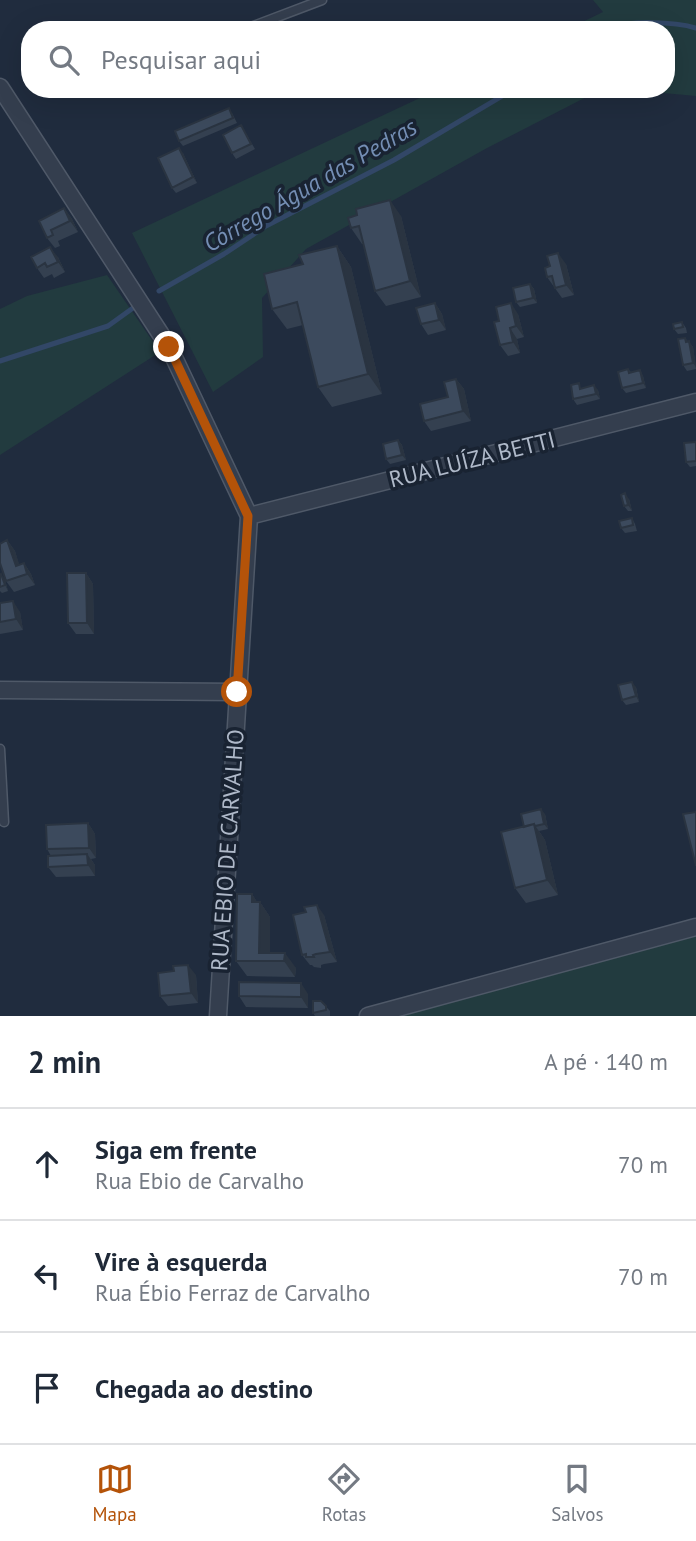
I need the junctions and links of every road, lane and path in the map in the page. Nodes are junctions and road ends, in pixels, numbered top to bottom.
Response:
1 (322, 0) edge
2 (267, 21) edge
3 (0, 87) edge
4 (696, 402) edge
5 (248, 516) junction
6 (0, 690) edge
7 (237, 692) junction
8 (0, 749) edge
9 (4, 822) dead end
10 (696, 927) edge
11 (373, 1015) edge
12 (218, 1016) edge

1 - 2 lane
3 - 5 street
4 - 5 street, RUA LUÍZA BETTI
5 - 7 street, RUA EBIO DE CARVALHO
6 - 7 street
7 - 12 street, RUA EBIO DE CARVALHO
8 - 9 lane
10 - 11 street

